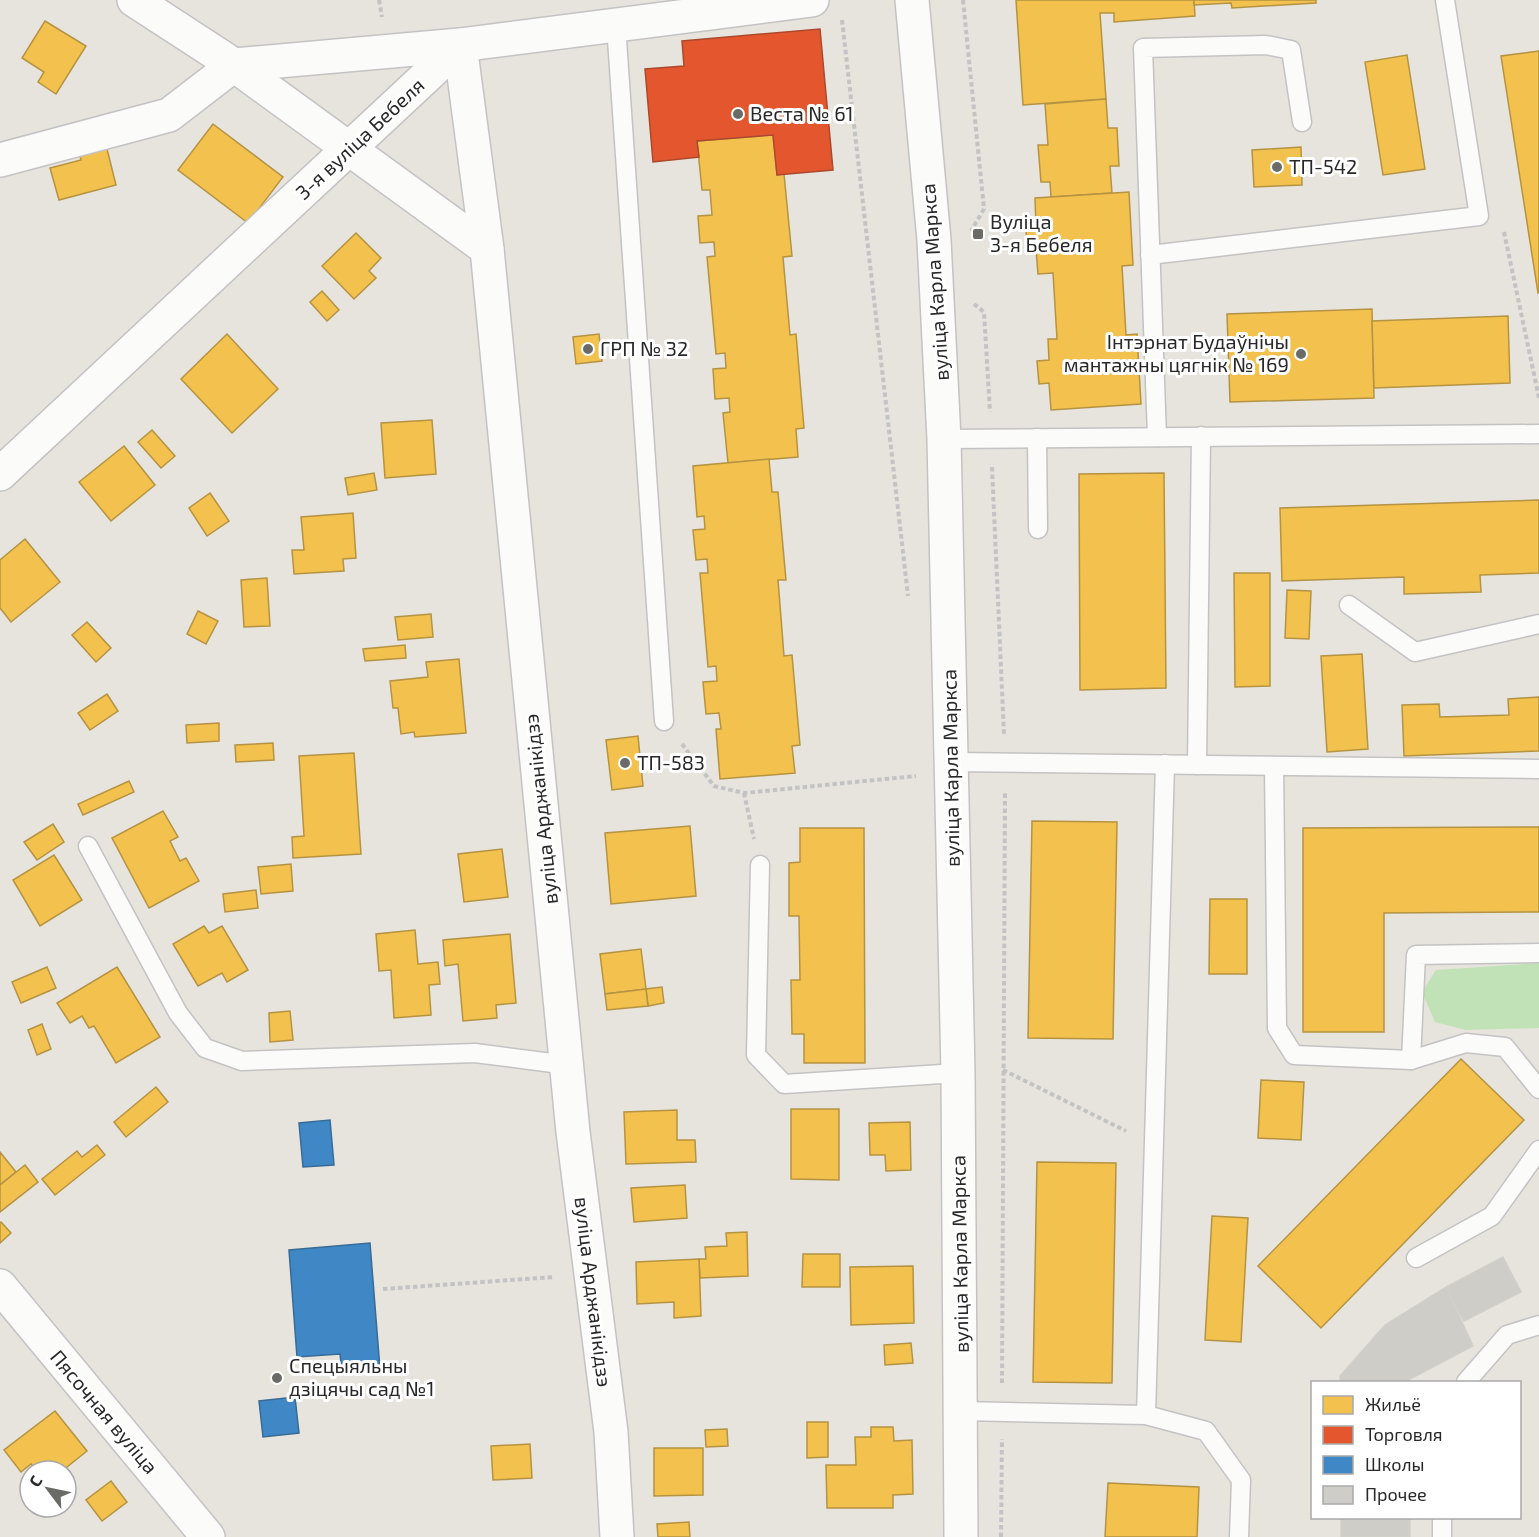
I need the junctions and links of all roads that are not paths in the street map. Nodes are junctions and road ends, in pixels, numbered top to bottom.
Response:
1 (134, 0) edge
2 (912, 0) edge
3 (1445, 0) edge
4 (826, 6) edge
5 (616, 25) junction
6 (460, 45) junction
7 (234, 65) junction
8 (1302, 122) dead end
9 (351, 148) junction
10 (0, 160) edge
11 (487, 249) junction
12 (1150, 255) junction
13 (1539, 434) edge
14 (1201, 436) junction
15 (1157, 437) junction
16 (1037, 438) junction
17 (944, 439) junction
18 (0, 474) edge
19 (1038, 529) dead end
20 (1349, 606) dead end
21 (1539, 624) edge
22 (664, 721) road end
23 (951, 762) junction
24 (1165, 765) junction
25 (1197, 765) junction
26 (1275, 766) junction
27 (1539, 769) edge
28 (88, 846) dead end
29 (760, 865) road end
30 (1539, 953) edge
31 (1411, 1060) junction
32 (568, 1065) junction
33 (958, 1073) junction
34 (1539, 1089) edge
35 (1539, 1150) edge
36 (1416, 1258) dead end
37 (0, 1286) edge
38 (1539, 1325) edge
39 (1468, 1381) edge
40 (962, 1411) junction
41 (1146, 1415) junction
42 (1442, 1519) edge
43 (208, 1537) edge
44 (617, 1537) edge
45 (961, 1537) edge
46 (1239, 1537) edge
47 (1442, 1537) edge

1 - 7 street
2 - 17 street, вуліца Карла Маркса
3 - 12 lane
4 - 5 street
5 - 6 street
5 - 22 lane
6 - 7 street
6 - 9 street, 3-я вуліца Бебеля
6 - 11 street, вуліца Арджанікідзэ
7 - 9 street
7 - 10 street
8 - 12 lane
9 - 11 street
9 - 18 street, 3-я вуліца Бебеля
11 - 32 street, вуліца Арджанікідзэ
12 - 15 lane
13 - 14 lane
14 - 15 lane
14 - 25 lane
15 - 16 lane
16 - 17 lane
16 - 19 lane
17 - 23 street, вуліца Карла Маркса
20 - 21 lane
23 - 24 lane
23 - 33 street, вуліца Карла Маркса
24 - 25 lane
24 - 41 lane
25 - 26 lane
26 - 27 lane
26 - 31 lane
28 - 32 lane
29 - 33 lane
30 - 31 lane
31 - 34 lane
32 - 44 street, вуліца Арджанікідзэ
33 - 40 street, вуліца Карла Маркса
35 - 36 lane
37 - 43 street, Пясочная вуліца
38 - 39 lane
40 - 41 lane
40 - 45 street, вуліца Карла Маркса
41 - 46 lane
42 - 47 lane

